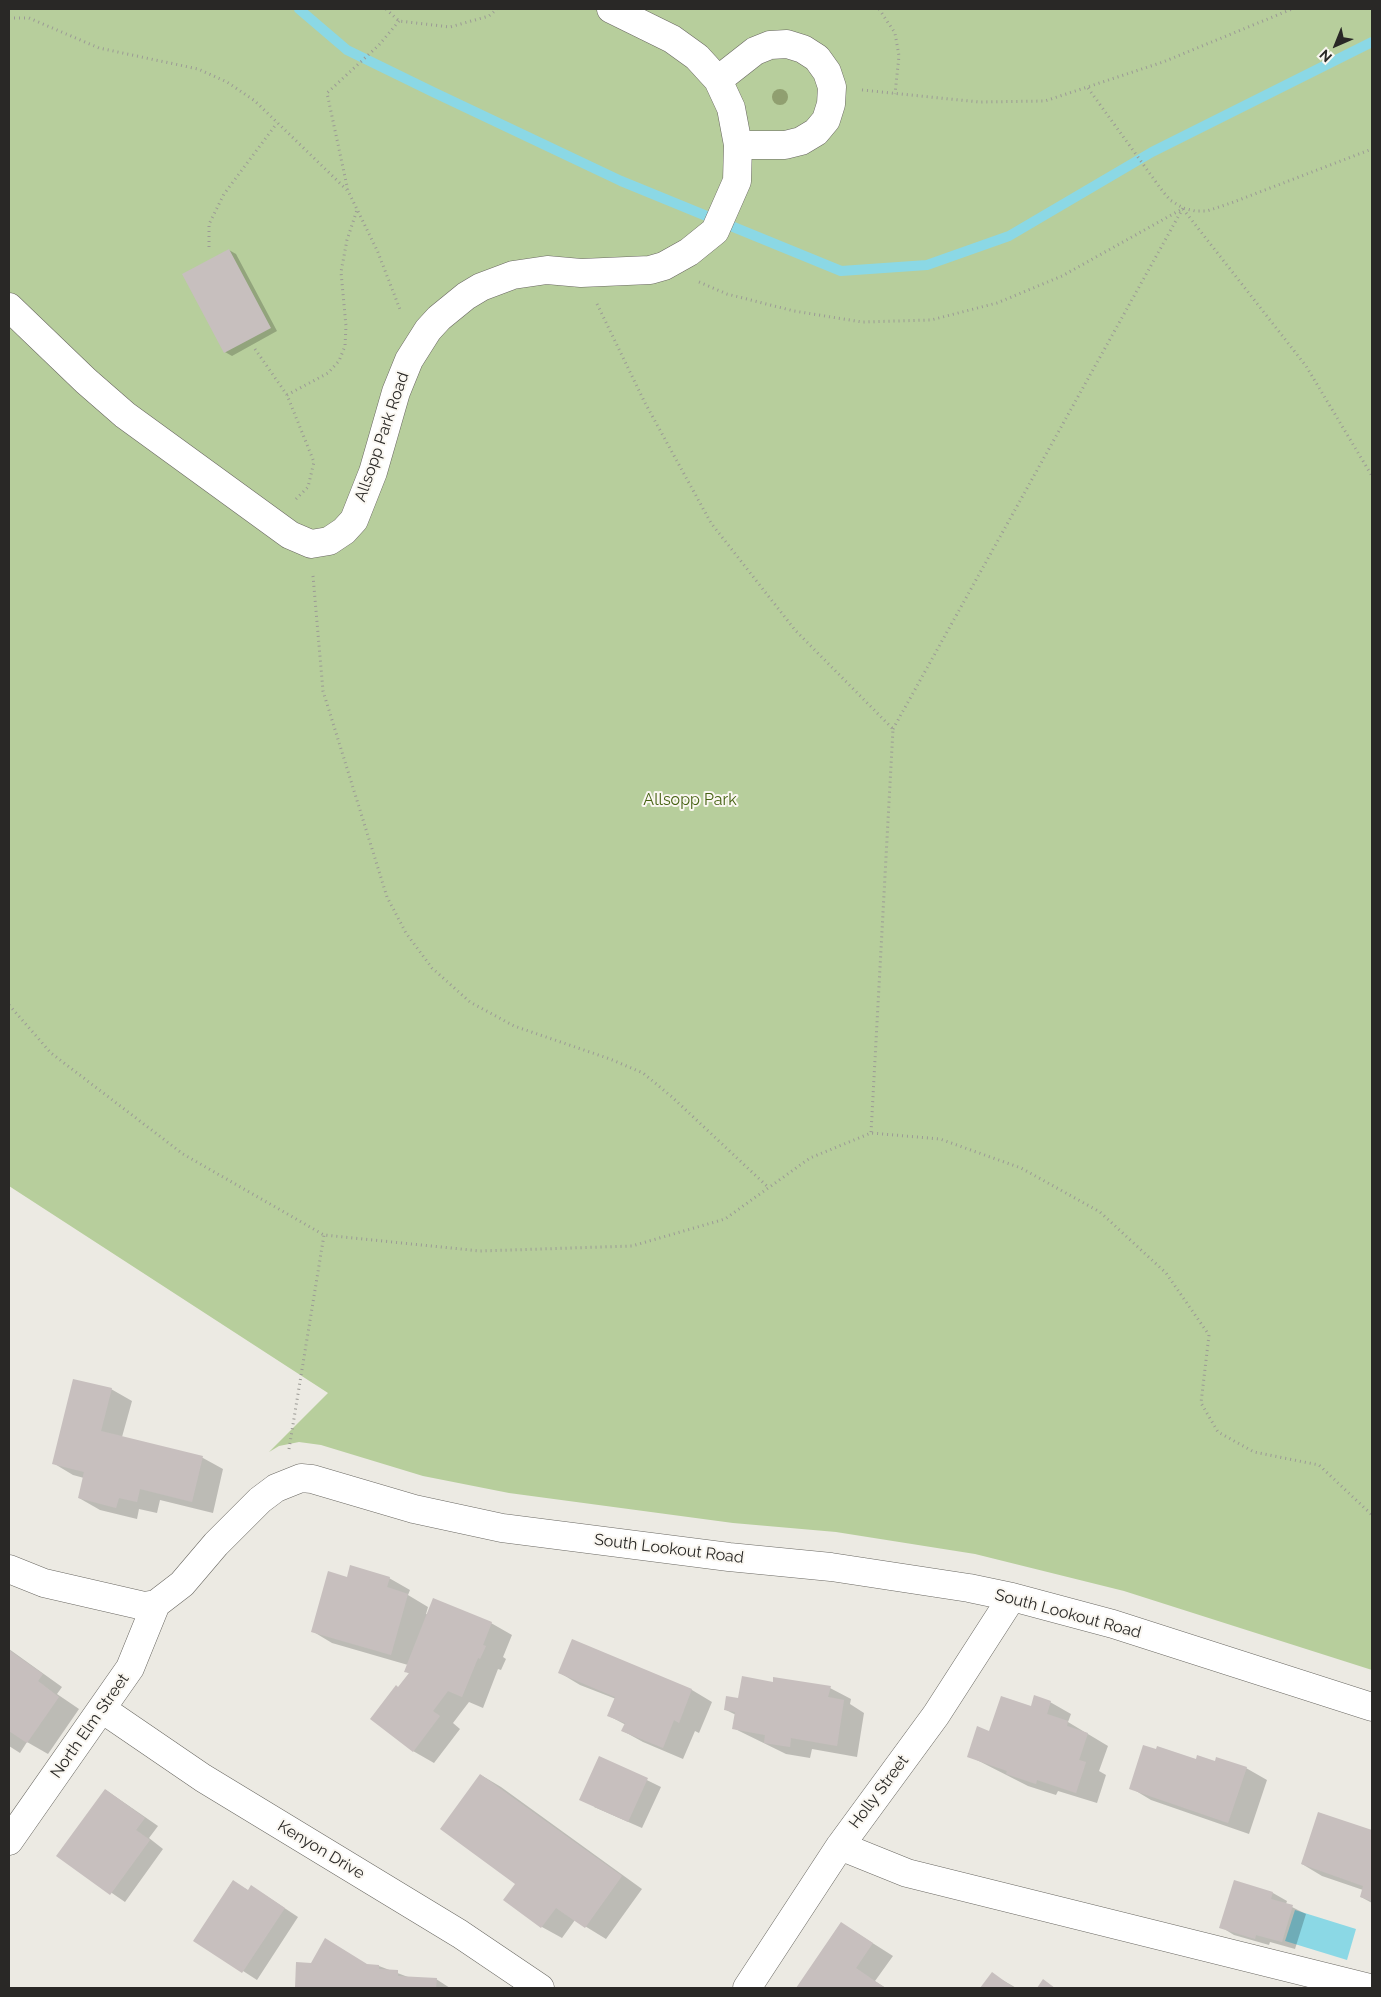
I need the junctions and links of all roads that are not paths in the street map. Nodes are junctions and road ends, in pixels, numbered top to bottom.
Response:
1 (611, 9) edge
2 (718, 80) junction
3 (738, 145) junction
4 (9, 307) edge
5 (9, 1569) edge
6 (1012, 1597) junction
7 (156, 1604) junction
8 (1372, 1707) edge
9 (102, 1709) junction
10 (9, 1841) edge
11 (840, 1846) junction
12 (540, 1988) edge
13 (747, 1988) edge
14 (1370, 1988) edge

1 - 2 street
2 - 3 street
2 - 3 street
3 - 4 street, Allsopp Park Road
5 - 7 street
6 - 7 street, South Lookout Road
6 - 8 street, South Lookout Road
6 - 11 street, Holly Street
7 - 9 street, North Elm Street
9 - 10 street, North Elm Street
9 - 12 street, Kenyon Drive
11 - 13 street, Holly Street
11 - 14 street

